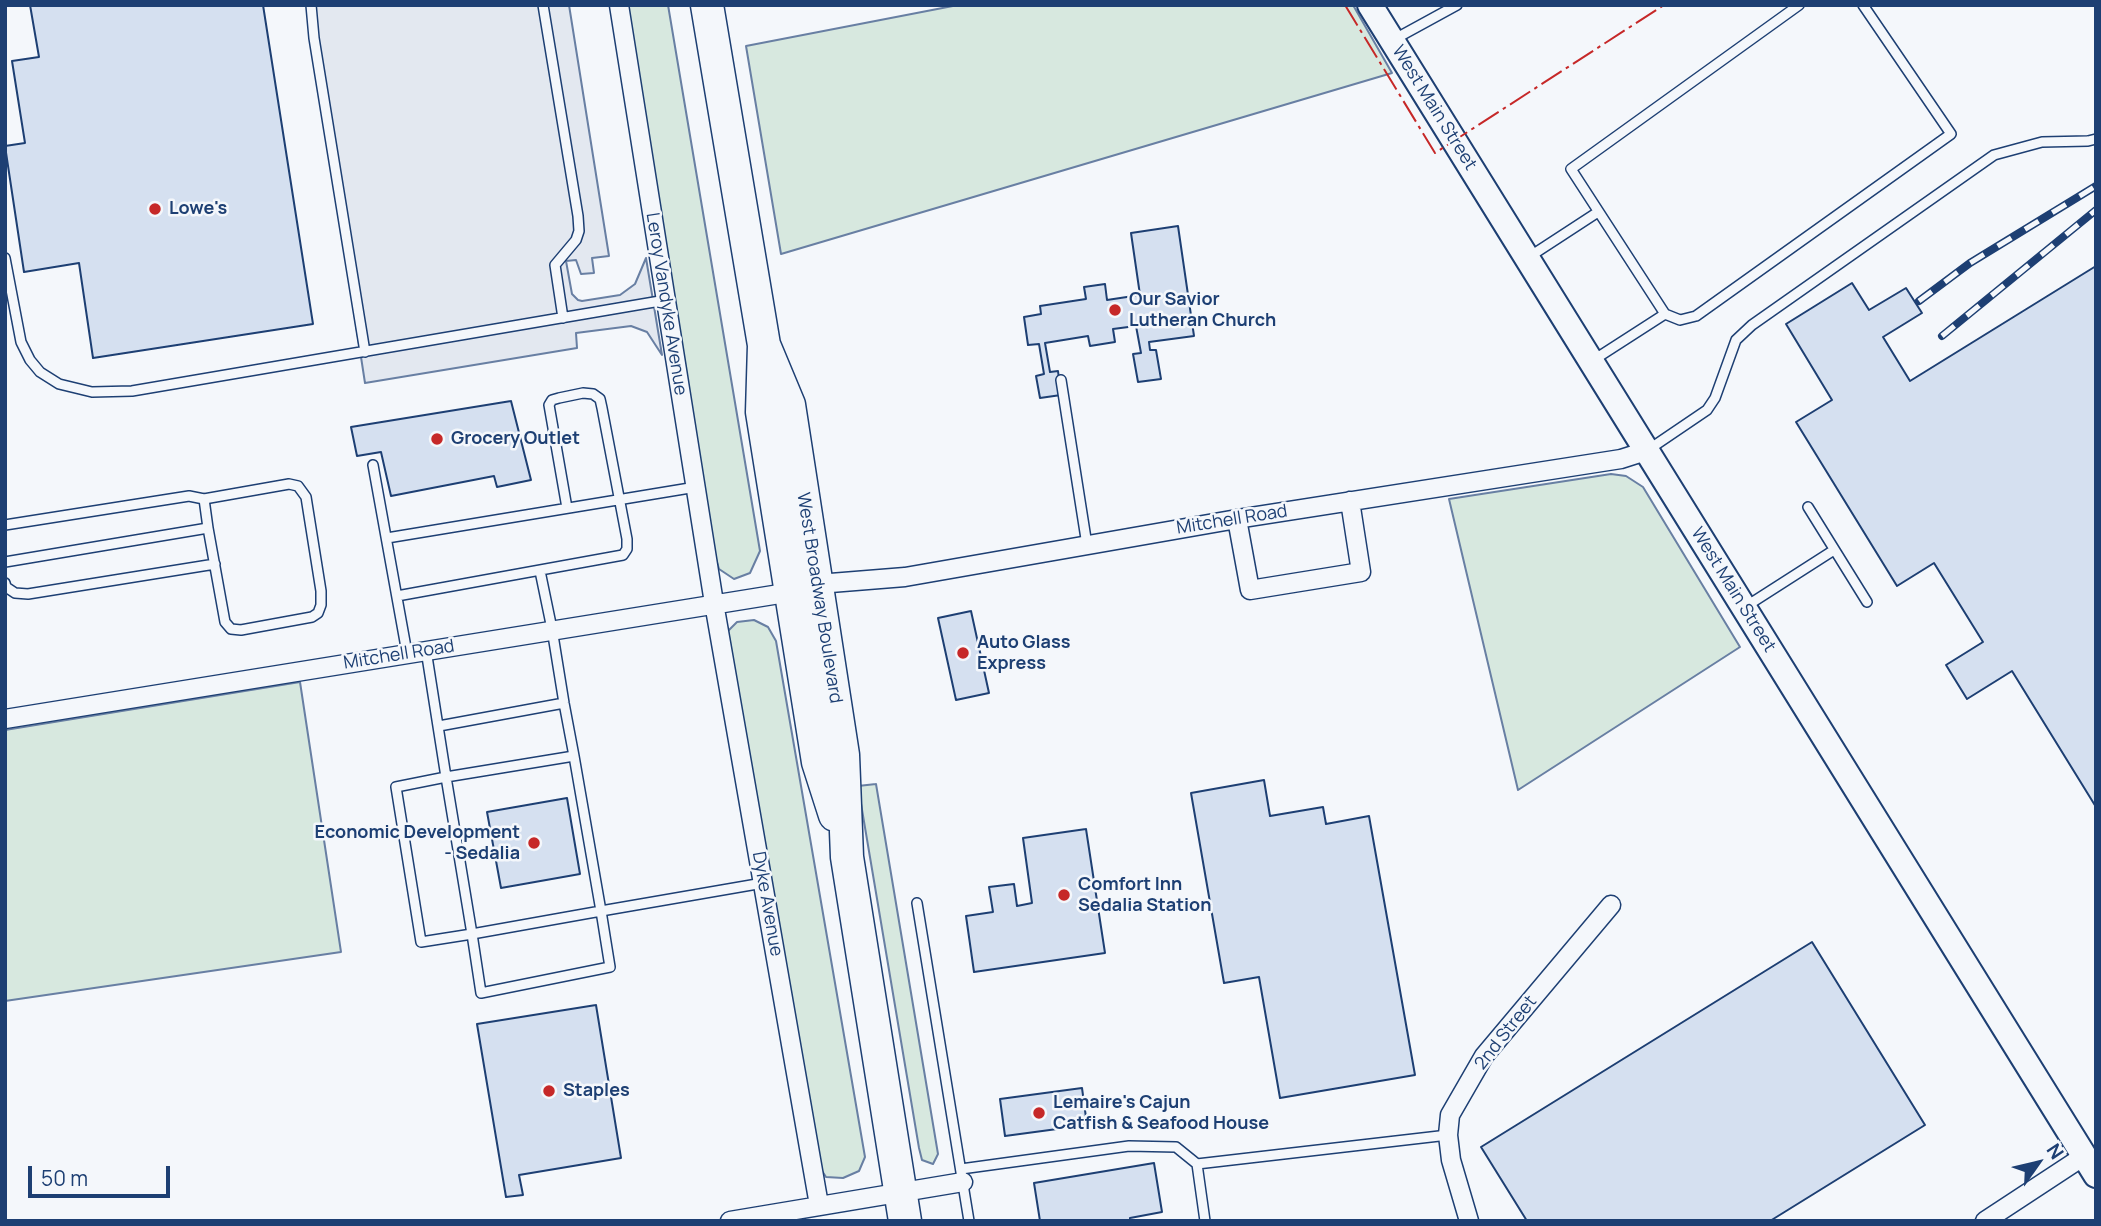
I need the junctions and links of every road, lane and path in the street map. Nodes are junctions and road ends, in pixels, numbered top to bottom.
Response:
1 (311, 5) edge
2 (543, 5) edge
3 (619, 5) edge
4 (707, 5) edge
5 (1370, 5) edge
6 (1457, 5) edge
7 (1799, 5) edge
8 (1863, 5) edge
9 (1392, 41) junction
10 (2096, 139) edge
11 (1598, 212) junction
12 (5, 258) edge
13 (1527, 258) junction
14 (666, 300) junction
15 (1665, 314) junction
16 (563, 318) junction
17 (365, 352) junction
18 (1591, 362) junction
19 (1061, 380) dead end
20 (1646, 451) junction
21 (373, 465) dead end
22 (695, 487) junction
23 (204, 499) junction
24 (620, 499) junction
25 (1350, 502) junction
26 (1808, 507) dead end
27 (567, 508) junction
28 (1237, 519) junction
29 (5, 525) edge
30 (208, 528) junction
31 (387, 538) junction
32 (1087, 545) junction
33 (1834, 550) junction
34 (5, 562) edge
35 (215, 564) junction
36 (540, 571) junction
37 (5, 583) edge
38 (805, 588) junction
39 (397, 596) junction
40 (1867, 602) dead end
41 (714, 603) junction
42 (1744, 608) junction
43 (552, 629) junction
44 (426, 650) junction
45 (407, 653) junction
46 (565, 703) junction
47 (5, 719) edge
48 (439, 726) junction
49 (574, 756) junction
50 (446, 777) junction
51 (763, 883) junction
52 (917, 904) dead end
53 (1611, 905) dead end
54 (601, 911) junction
55 (472, 934) junction
56 (1448, 1135) junction
57 (1197, 1164) junction
58 (2090, 1165) edge
59 (962, 1175) junction
60 (819, 1205) junction
61 (902, 1206) edge
62 (730, 1221) edge
63 (969, 1221) edge
64 (1205, 1221) edge
65 (1469, 1221) edge
66 (1985, 1221) edge

1 - 17 lane
2 - 16 lane
3 - 14 street, Leroy Vandyke Avenue
4 - 38 highway, West Broadway Boulevard
5 - 9 main road, West Main Street
6 - 9 lane
7 - 11 lane
8 - 15 lane
9 - 13 main road, West Main Street
10 - 20 lane
11 - 13 lane
11 - 15 lane
12 - 17 lane
13 - 18 main road, West Main Street
14 - 16 lane
14 - 22 street, Leroy Vandyke Avenue
15 - 18 lane
16 - 17 lane
18 - 20 main road, West Main Street
19 - 32 lane
20 - 25 street, Mitchell Road
20 - 42 main road, West Main Street
21 - 31 lane
22 - 24 lane
22 - 41 street, Leroy Vandyke Avenue
23 - 29 lane
23 - 30 lane
23 - 35 lane
24 - 27 lane
24 - 27 lane
24 - 36 lane
25 - 28 street, Mitchell Road
25 - 28 street
26 - 33 lane
27 - 31 lane
28 - 32 street, Mitchell Road
30 - 34 lane
30 - 35 lane
31 - 39 lane
32 - 38 street, Mitchell Road
33 - 40 lane
33 - 42 lane
35 - 37 lane
36 - 39 lane
36 - 43 lane
38 - 41 street, Mitchell Road
38 - 61 highway, West Broadway Boulevard
39 - 45 lane
41 - 43 street, Mitchell Road
41 - 51 street, Dyke Avenue
42 - 58 main road, West Main Street
43 - 44 street, Mitchell Road
43 - 46 lane
44 - 45 street, Mitchell Road
44 - 48 lane
45 - 47 street, Mitchell Road
46 - 48 lane
46 - 49 lane
48 - 50 lane
49 - 50 lane
49 - 54 lane
50 - 55 lane
50 - 55 lane
51 - 54 lane
51 - 60 street, Dyke Avenue
52 - 59 lane
53 - 56 street, 2nd Street
54 - 55 lane
54 - 55 lane
56 - 57 lane
56 - 65 street, 2nd Street
57 - 59 lane
57 - 64 lane
58 - 66 street
59 - 61 street
59 - 63 lane
60 - 61 street
60 - 62 street

